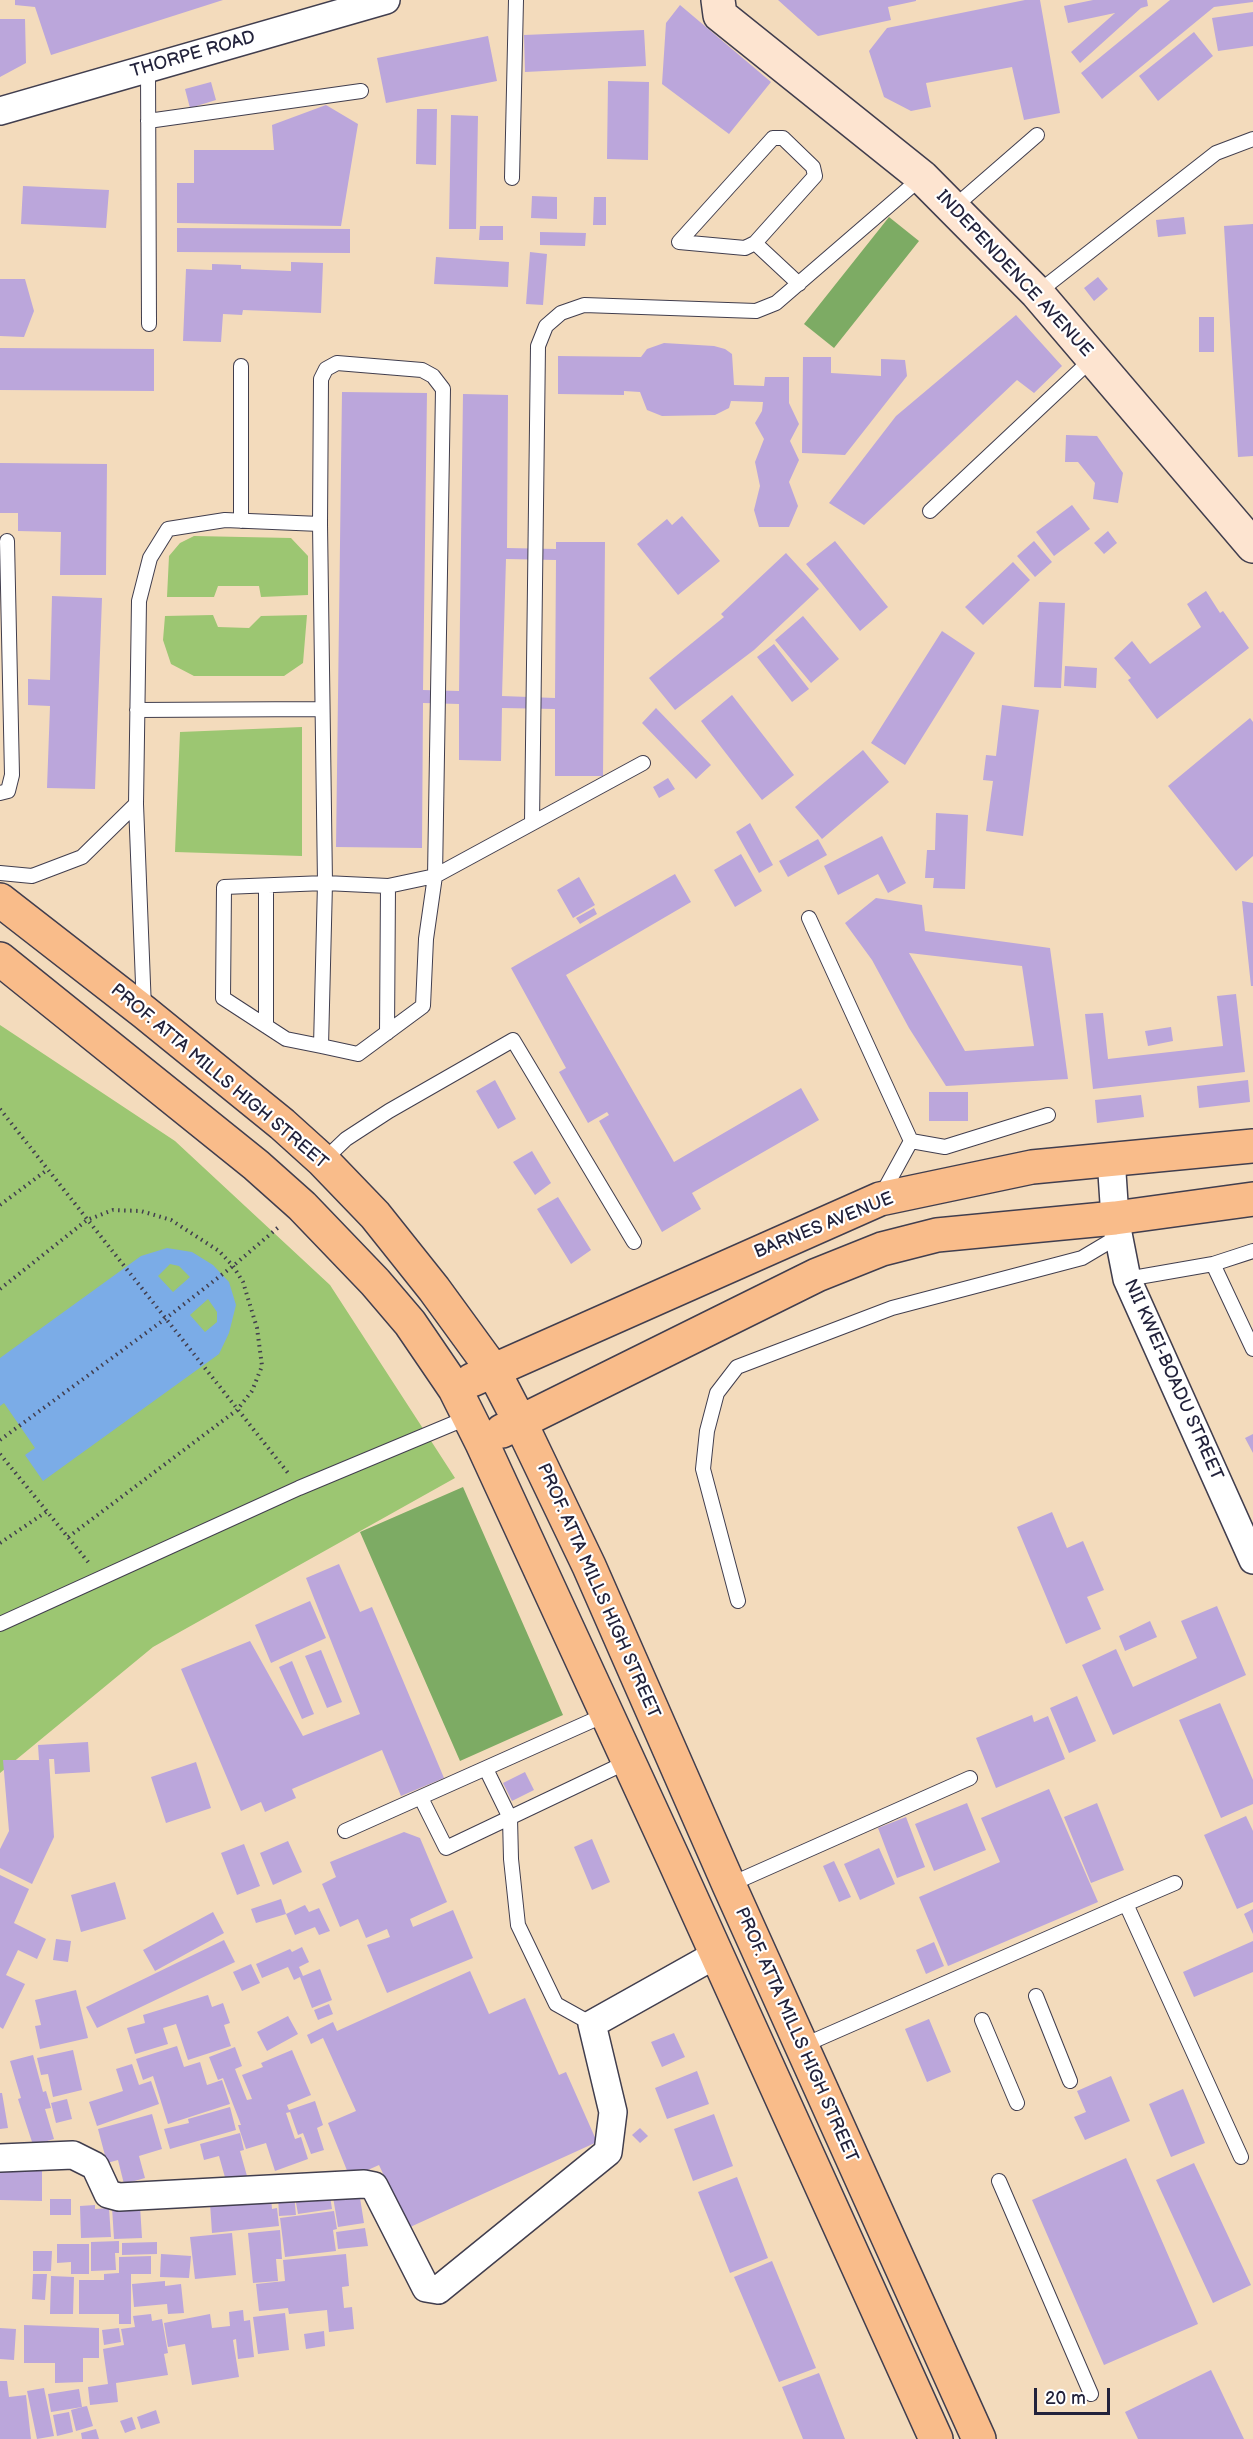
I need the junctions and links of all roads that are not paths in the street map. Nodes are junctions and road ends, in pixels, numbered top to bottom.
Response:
1 (386, 0) edge
2 (516, 0) edge
3 (718, 0) edge
4 (738, 0) edge
5 (745, 33) junction
6 (148, 68) junction
7 (361, 91) dead end
8 (0, 111) edge
9 (148, 121) junction
10 (1037, 135) dead end
11 (1253, 139) edge
12 (922, 177) junction
13 (512, 178) dead end
14 (953, 208) junction
15 (756, 243) junction
16 (799, 284) junction
17 (1037, 293) junction
18 (149, 324) dead end
19 (1093, 358) junction
20 (241, 366) dead end
21 (930, 511) dead end
22 (241, 521) junction
23 (320, 524) junction
24 (7, 541) dead end
25 (1253, 546) edge
26 (321, 709) junction
27 (137, 710) junction
28 (643, 763) dead end
29 (0, 793) edge
30 (136, 804) junction
31 (532, 823) junction
32 (0, 873) edge
33 (435, 876) junction
34 (325, 883) junction
35 (266, 885) junction
36 (388, 885) junction
37 (0, 900) edge
38 (809, 918) dead end
39 (6, 968) edge
40 (144, 1012) junction
41 (266, 1026) junction
42 (387, 1033) junction
43 (321, 1046) junction
44 (1048, 1115) dead end
45 (911, 1141) junction
46 (1253, 1146) edge
47 (1111, 1158) junction
48 (323, 1161) junction
49 (880, 1199) junction
50 (1253, 1199) edge
51 (1117, 1227) junction
52 (634, 1242) dead end
53 (1253, 1251) edge
54 (1214, 1264) junction
55 (1128, 1279) junction
56 (1253, 1349) edge
57 (493, 1370) junction
58 (469, 1416) junction
59 (520, 1422) junction
60 (1253, 1560) edge
61 (738, 1601) dead end
62 (0, 1624) edge
63 (607, 1714) junction
64 (628, 1761) junction
65 (486, 1769) junction
66 (970, 1778) dead end
67 (421, 1798) junction
68 (510, 1818) junction
69 (345, 1832) dead end
70 (1175, 1883) dead end
71 (729, 1885) junction
72 (1126, 1904) junction
73 (717, 1954) junction
74 (1036, 1996) dead end
75 (982, 2020) dead end
76 (592, 2024) junction
77 (801, 2046) junction
78 (1070, 2081) dead end
79 (1017, 2103) dead end
80 (1240, 2157) dead end
81 (0, 2158) edge
82 (999, 2181) dead end
83 (1091, 2394) dead end
84 (936, 2439) edge
85 (979, 2439) edge

1 - 6 street, THORPE ROAD
2 - 13 lane
3 - 5 main road, INDEPENDENCE AVENUE
4 - 5 main road
5 - 12 main road, INDEPENDENCE AVENUE
6 - 8 street, THORPE ROAD
6 - 9 lane
7 - 9 lane
9 - 18 lane
10 - 14 lane
11 - 17 lane
12 - 14 main road, INDEPENDENCE AVENUE
12 - 16 lane
14 - 17 main road, INDEPENDENCE AVENUE
15 - 15 lane
15 - 16 lane
16 - 31 lane
17 - 19 main road, INDEPENDENCE AVENUE
19 - 21 lane
19 - 25 main road, INDEPENDENCE AVENUE
20 - 22 lane
22 - 23 lane
22 - 27 lane
23 - 26 lane
23 - 33 lane
24 - 29 lane
26 - 27 lane
26 - 34 lane
27 - 30 lane
28 - 31 lane
30 - 32 lane
30 - 40 lane
31 - 33 lane
33 - 36 lane
33 - 42 lane
34 - 35 lane
34 - 36 lane
34 - 43 lane
35 - 41 lane
35 - 41 lane
36 - 42 lane
37 - 40 main road, PROF. ATTA MILLS HIGH STREET
38 - 45 lane
39 - 58 main road, PROF. ATTA MILLS HIGH STREET
40 - 48 main road, PROF. ATTA MILLS HIGH STREET
41 - 43 lane
42 - 43 lane
44 - 45 lane
45 - 49 lane
46 - 47 main road, BARNES AVENUE
47 - 49 main road, BARNES AVENUE
47 - 51 street, NII KWEI-BOADU STREET
48 - 52 lane
48 - 57 main road, PROF. ATTA MILLS HIGH STREET
49 - 57 main road, BARNES AVENUE
50 - 51 main road
51 - 55 street, NII KWEI-BOADU STREET
51 - 59 main road
51 - 61 lane
53 - 54 lane
54 - 55 lane
54 - 56 lane
55 - 60 street, NII KWEI-BOADU STREET
57 - 58 main road, BARNES AVENUE
57 - 59 main road, PROF. ATTA MILLS HIGH STREET
58 - 59 main road
58 - 62 lane
58 - 63 main road, PROF. ATTA MILLS HIGH STREET
59 - 71 main road, PROF. ATTA MILLS HIGH STREET
63 - 64 main road, PROF. ATTA MILLS HIGH STREET
63 - 65 lane
64 - 68 lane
64 - 73 main road, PROF. ATTA MILLS HIGH STREET
65 - 67 lane
65 - 68 lane
66 - 71 lane
67 - 68 lane
67 - 69 lane
68 - 76 lane
70 - 72 lane
71 - 77 main road, PROF. ATTA MILLS HIGH STREET
72 - 77 lane
72 - 80 lane
73 - 76 street
73 - 84 main road, PROF. ATTA MILLS HIGH STREET
74 - 78 lane
75 - 79 lane
76 - 81 street
77 - 85 main road, PROF. ATTA MILLS HIGH STREET
82 - 83 lane

